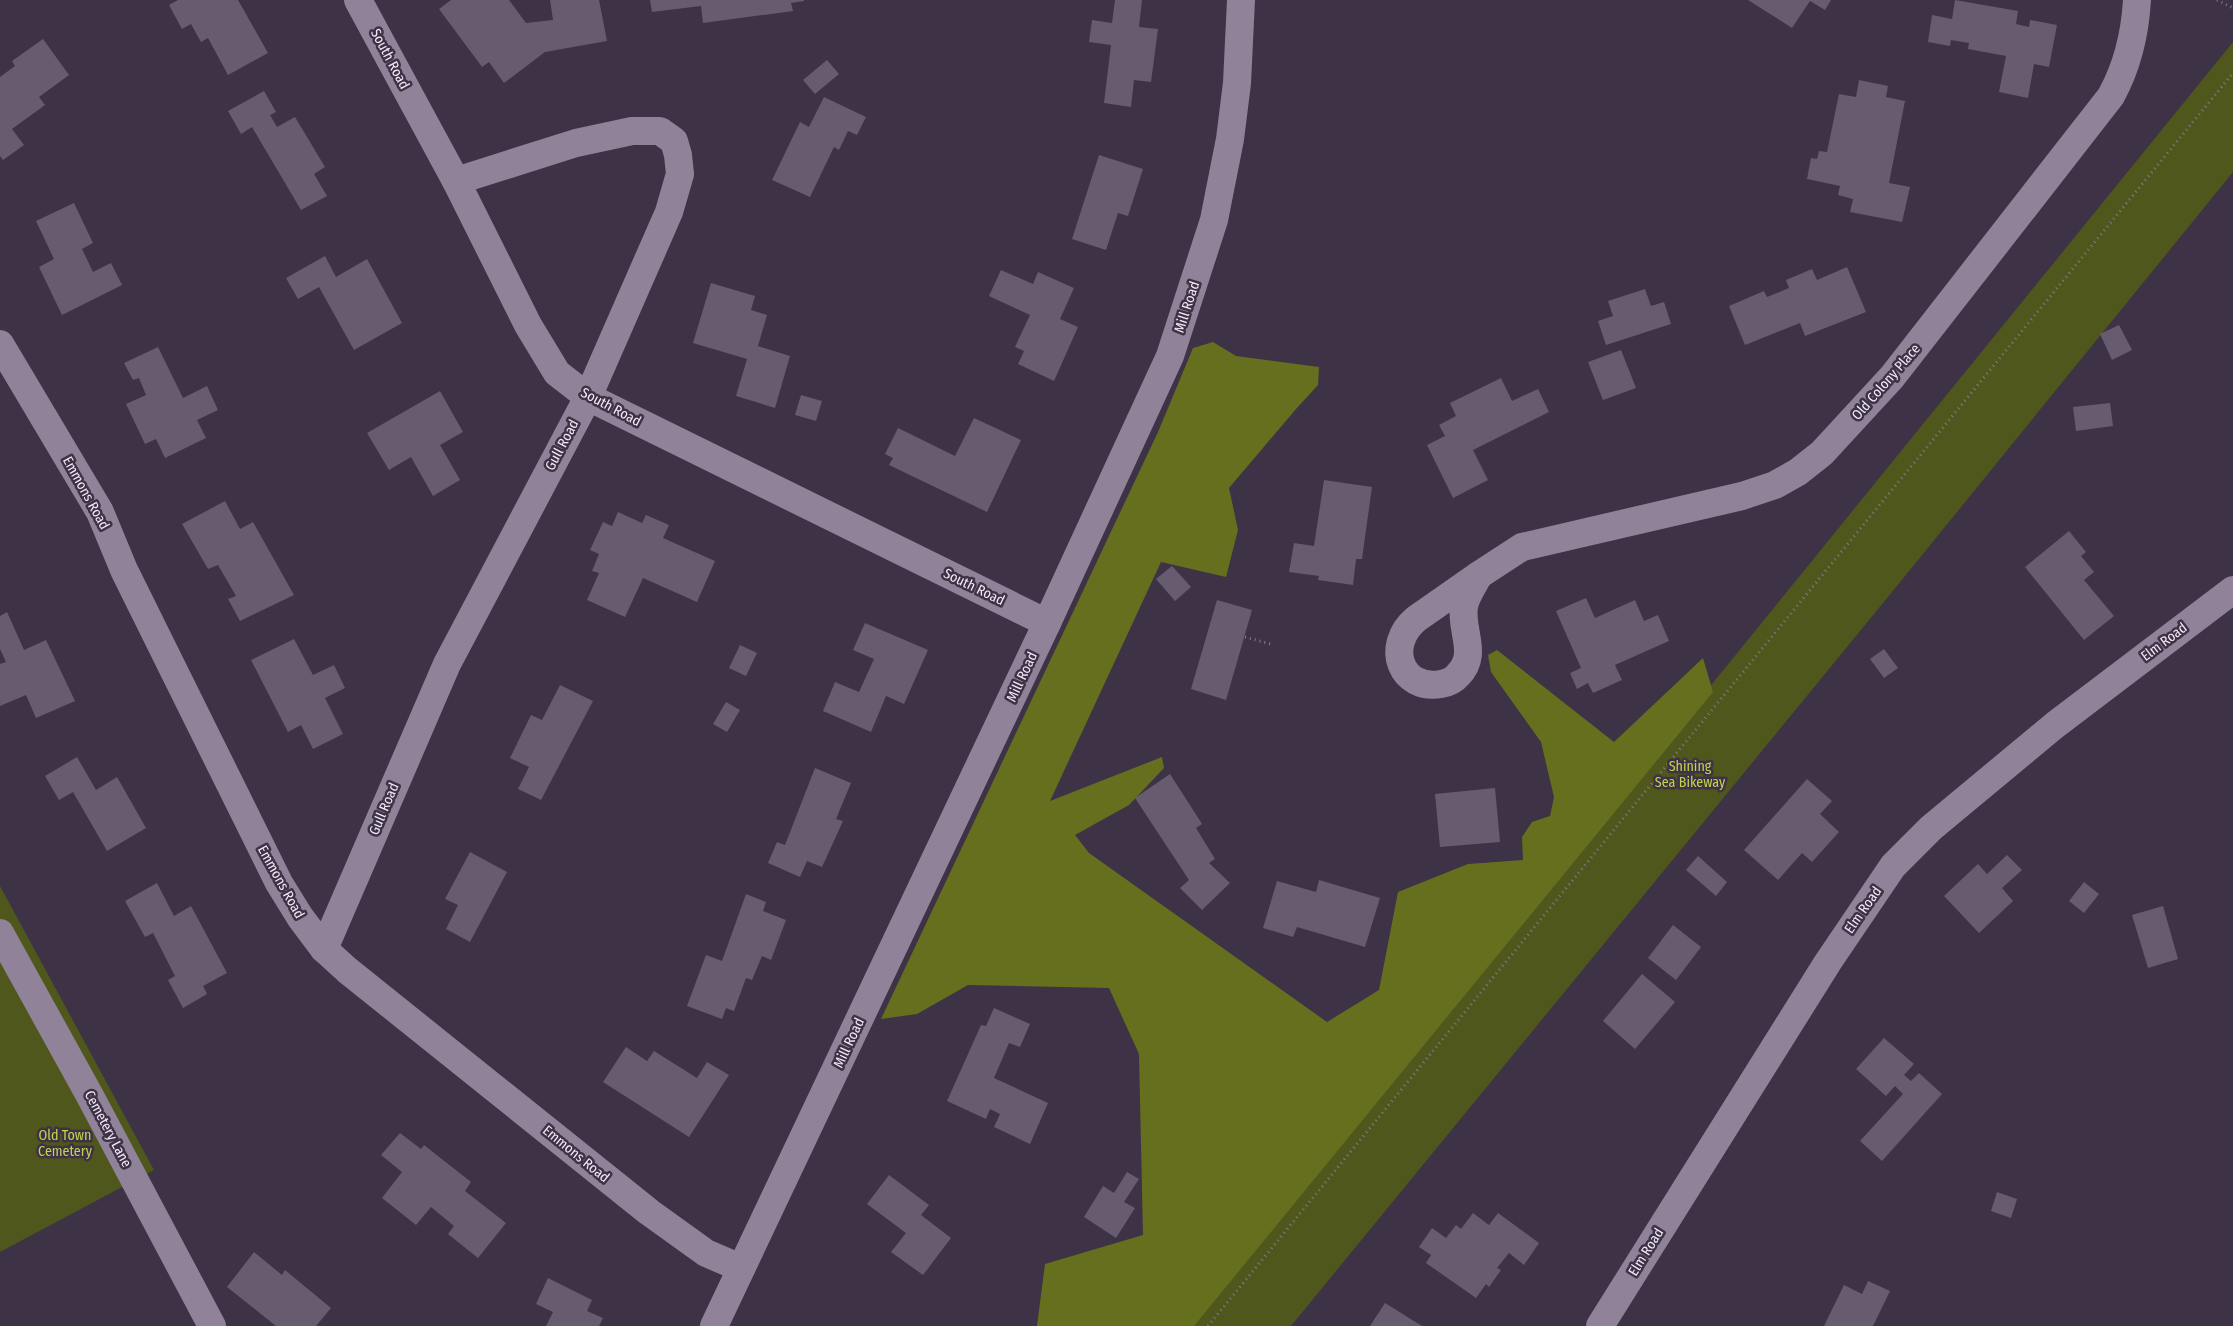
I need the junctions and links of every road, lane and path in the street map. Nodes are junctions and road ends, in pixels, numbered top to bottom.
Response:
1 (358, 0) edge
2 (1241, 0) edge
3 (2137, 0) edge
4 (2217, 0) edge
5 (2233, 8) edge
6 (2233, 74) edge
7 (456, 181) junction
8 (0, 344) edge
9 (588, 397) junction
10 (1479, 575) dead end
11 (2233, 590) edge
12 (1048, 622) junction
13 (1245, 637) dead end
14 (1274, 645) dead end
15 (0, 933) edge
16 (324, 949) junction
17 (742, 1268) junction
18 (212, 1326) edge
19 (714, 1326) edge
20 (1208, 1326) edge
21 (1600, 1326) edge

1 - 7 street, South Road
2 - 12 street, Mill Road
3 - 10 street, Old Colony Place
4 - 5 path
6 - 20 path
7 - 9 street, South Road
7 - 9 street, Gull Road
8 - 16 street, Emmons Road
9 - 12 street, South Road
9 - 16 street, Gull Road
11 - 21 street, Elm Road
12 - 17 street, Mill Road
13 - 14 path
15 - 18 street, Cemetery Lane
16 - 17 street, Emmons Road
17 - 19 street, Mill Road

